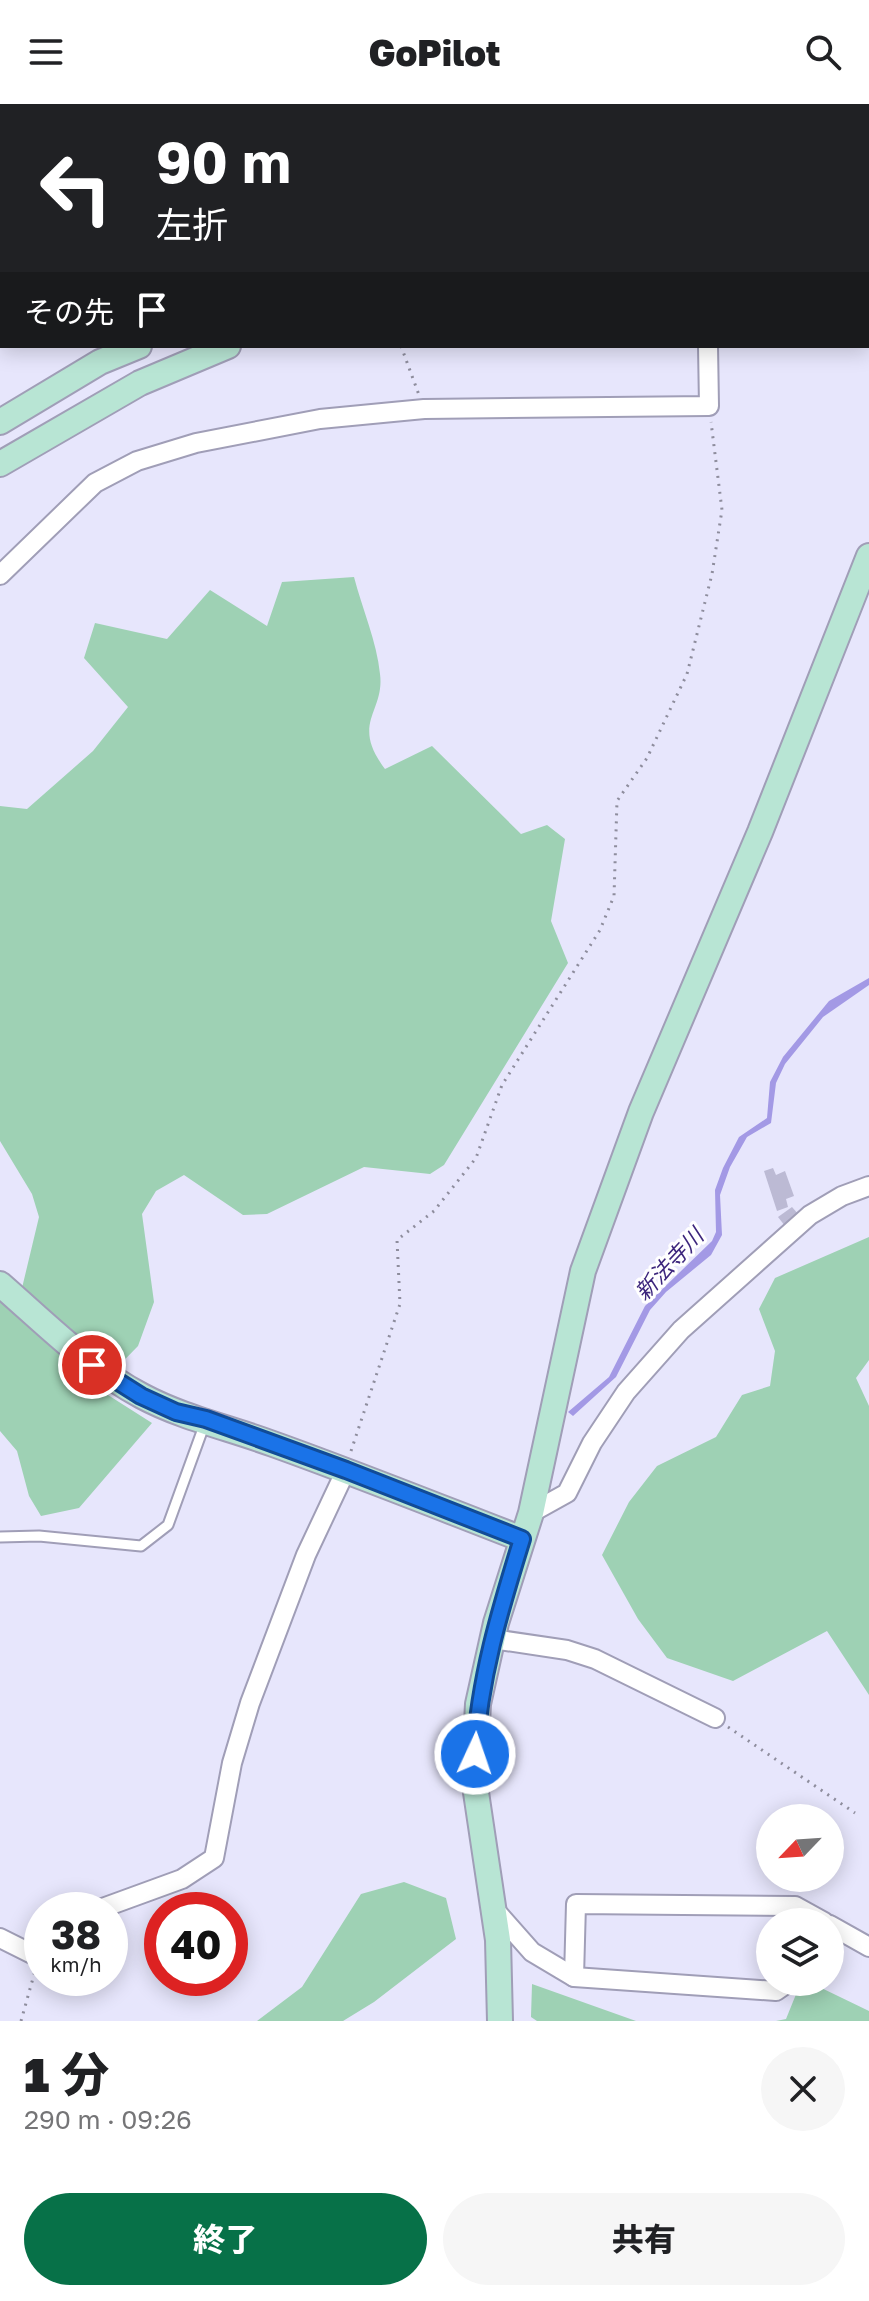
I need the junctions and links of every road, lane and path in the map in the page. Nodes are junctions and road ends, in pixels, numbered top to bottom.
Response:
1 (134, 348) edge
2 (223, 348) edge
3 (402, 348) edge
4 (708, 348) edge
5 (709, 406) junction
6 (424, 409) junction
7 (0, 422) edge
8 (0, 464) edge
9 (869, 556) edge
10 (0, 575) edge
11 (869, 1186) edge
12 (0, 1284) edge
13 (206, 1419) junction
14 (346, 1470) junction
15 (531, 1513) junction
16 (0, 1537) edge
17 (522, 1539) junction
18 (493, 1639) junction
19 (715, 1718) joint
20 (855, 1813) dead end
21 (128, 1899) edge
22 (798, 1908) edge
23 (494, 1909) junction
24 (844, 1933) edge
25 (0, 1938) edge
26 (869, 1947) edge
27 (24, 1948) edge
28 (574, 1977) junction
29 (756, 1990) edge
30 (28, 1996) edge
31 (21, 2021) edge
32 (500, 2021) edge

1 - 7 street
2 - 8 street
3 - 6 path
4 - 5 street
5 - 6 street
5 - 14 path
6 - 10 street
9 - 15 street
11 - 15 street
12 - 13 street
13 - 14 street
13 - 16 lane
14 - 17 street
14 - 21 street
15 - 17 street
17 - 18 street
18 - 19 street
18 - 23 street
19 - 20 path
22 - 28 street
23 - 28 street
23 - 32 street
24 - 26 street
25 - 27 street
28 - 29 street
30 - 31 path

